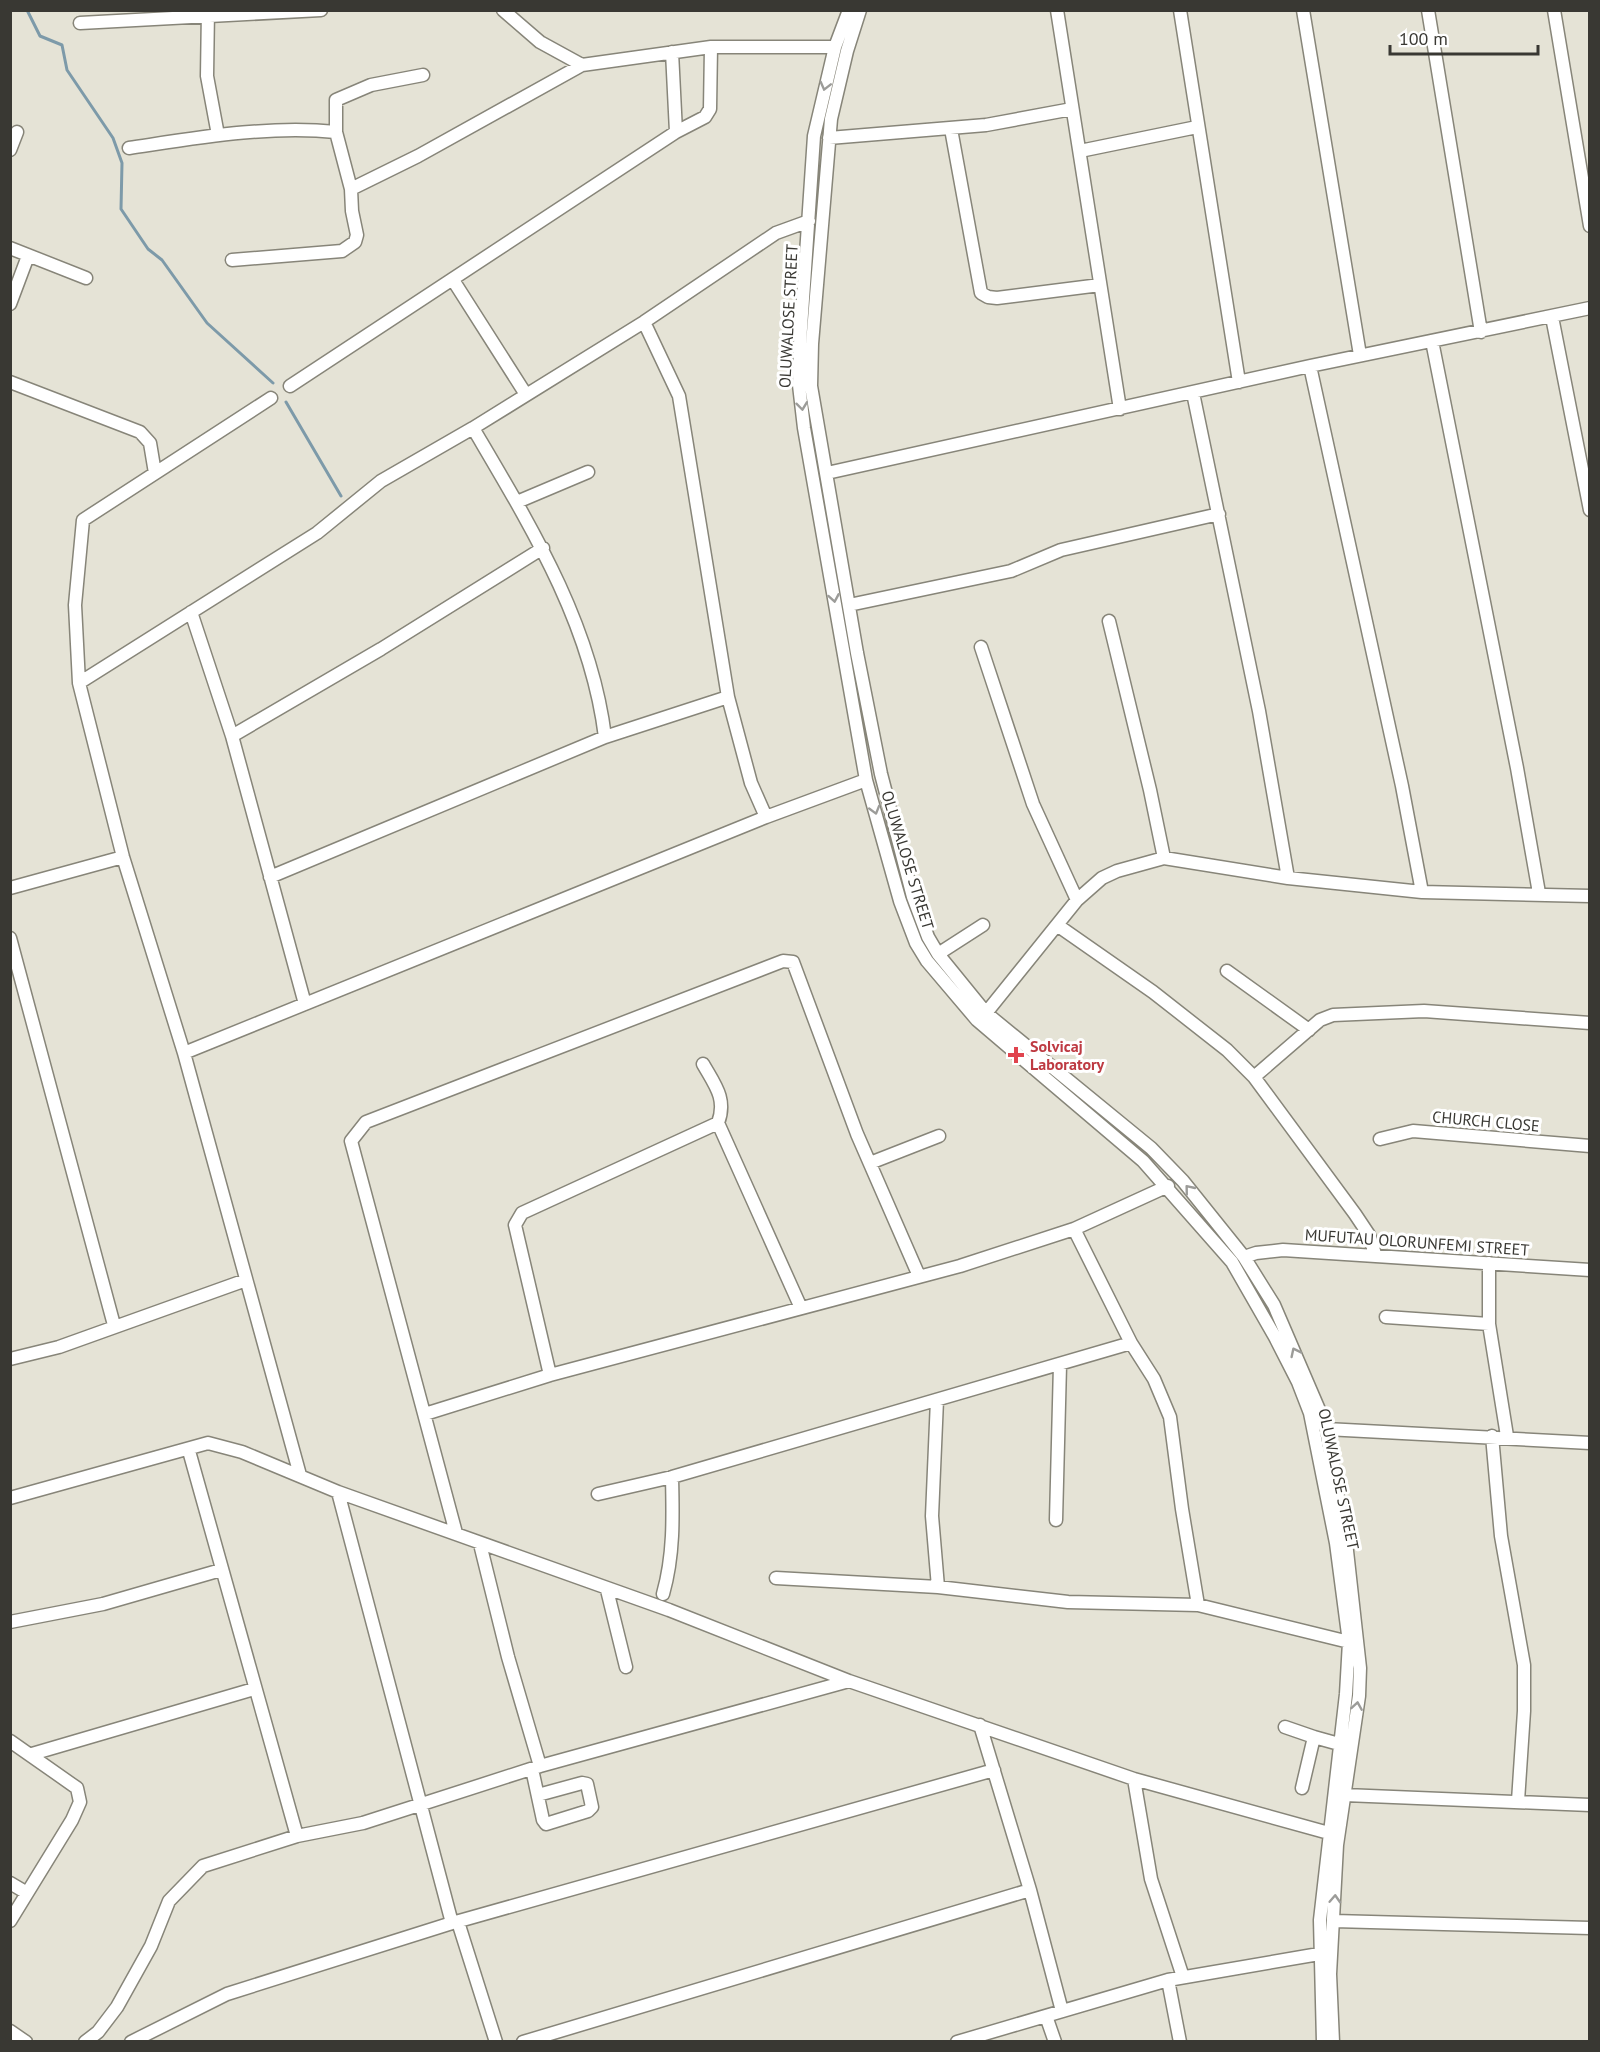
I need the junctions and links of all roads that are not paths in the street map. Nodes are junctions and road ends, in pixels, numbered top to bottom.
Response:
1 (321, 10) edge
2 (503, 10) edge
3 (849, 10) edge
4 (860, 10) edge
5 (1057, 10) edge
6 (1180, 10) edge
7 (1303, 10) edge
8 (1428, 10) edge
9 (1554, 10) edge
10 (208, 13) edge
11 (80, 23) dead end
12 (711, 47) junction
13 (835, 47) junction
14 (672, 52) junction
15 (582, 66) junction
16 (423, 75) dead end
17 (1072, 109) junction
18 (1197, 127) junction
19 (951, 129) junction
20 (17, 132) dead end
21 (336, 132) junction
22 (676, 132) junction
23 (218, 135) junction
24 (829, 138) junction
25 (129, 148) dead end
26 (10, 150) edge
27 (1080, 151) junction
28 (351, 189) junction
29 (809, 221) junction
30 (1590, 226) edge
31 (10, 248) edge
32 (28, 256) junction
33 (232, 260) dead end
34 (86, 278) dead end
35 (453, 280) junction
36 (1100, 285) junction
37 (10, 304) edge
38 (1590, 308) edge
39 (1552, 317) junction
40 (644, 322) junction
41 (1481, 332) junction
42 (1432, 341) junction
43 (1360, 355) junction
44 (1310, 366) junction
45 (10, 382) edge
46 (1239, 382) junction
47 (290, 386) dead end
48 (525, 393) junction
49 (1193, 393) junction
50 (271, 398) dead end
51 (1120, 409) junction
52 (473, 428) junction
53 (155, 472) junction
54 (588, 472) dead end
55 (827, 473) junction
56 (517, 502) junction
57 (1590, 510) edge
58 (1218, 514) junction
59 (543, 548) junction
60 (836, 569) junction
61 (849, 605) junction
62 (191, 612) junction
63 (1109, 621) dead end
64 (981, 646) dead end
65 (79, 682) junction
66 (728, 697) junction
67 (232, 736) junction
68 (605, 737) junction
69 (866, 780) junction
70 (766, 817) junction
71 (123, 857) junction
72 (1164, 858) junction
73 (270, 877) junction
74 (1288, 878) junction
75 (10, 888) edge
76 (1422, 892) junction
77 (1539, 893) junction
78 (1590, 896) edge
79 (1077, 900) junction
80 (983, 925) dead end
81 (1057, 925) junction
82 (10, 938) edge
83 (938, 954) junction
84 (1227, 971) dead end
85 (305, 1004) junction
86 (986, 1013) junction
87 (1590, 1023) edge
88 (1309, 1030) junction
89 (184, 1053) junction
90 (703, 1064) dead end
91 (1254, 1077) junction
92 (718, 1123) junction
93 (939, 1136) dead end
94 (1380, 1138) dead end
95 (1590, 1146) edge
96 (870, 1163) junction
97 (1168, 1186) junction
98 (1074, 1228) junction
99 (1375, 1254) junction
100 (1244, 1257) junction
101 (1489, 1263) junction
102 (1590, 1270) edge
103 (919, 1276) junction
104 (246, 1280) junction
105 (801, 1308) junction
106 (1386, 1317) dead end
107 (1489, 1324) junction
108 (114, 1325) junction
109 (1131, 1343) junction
110 (10, 1359) edge
111 (1060, 1365) junction
112 (550, 1375) junction
113 (937, 1400) junction
114 (425, 1414) junction
115 (1326, 1429) junction
116 (1492, 1436) junction
117 (1507, 1436) junction
118 (1590, 1443) edge
119 (189, 1450) junction
120 (300, 1475) junction
121 (672, 1476) junction
122 (338, 1492) junction
123 (598, 1494) dead end
124 (10, 1498) edge
125 (1056, 1520) dead end
126 (456, 1533) junction
127 (480, 1544) junction
128 (221, 1570) junction
129 (776, 1578) dead end
130 (938, 1587) junction
131 (607, 1590) junction
132 (663, 1594) dead end
133 (1198, 1605) junction
134 (10, 1622) edge
135 (1349, 1642) junction
136 (626, 1667) dead end
137 (849, 1681) junction
138 (254, 1689) junction
139 (981, 1725) junction
140 (1285, 1727) dead end
141 (1314, 1737) junction
142 (10, 1741) edge
143 (1339, 1744) junction
144 (32, 1754) junction
145 (536, 1768) junction
146 (994, 1770) junction
147 (1134, 1779) junction
148 (1302, 1788) dead end
149 (538, 1795) junction
150 (1345, 1795) junction
151 (1518, 1802) junction
152 (420, 1805) junction
153 (1590, 1805) edge
154 (1333, 1834) junction
155 (297, 1836) junction
156 (10, 1883) edge
157 (1030, 1890) junction
158 (27, 1893) junction
159 (10, 1921) edge
160 (1334, 1921) junction
161 (455, 1923) junction
162 (1590, 1928) edge
163 (1319, 1954) junction
164 (1183, 1977) junction
165 (1168, 1980) junction
166 (1062, 2011) junction
167 (1046, 2016) junction
168 (10, 2031) edge
169 (26, 2042) edge
170 (85, 2042) edge
171 (131, 2042) edge
172 (496, 2042) edge
173 (523, 2042) edge
174 (957, 2042) edge
175 (1055, 2042) edge
176 (1180, 2042) edge
177 (1323, 2042) edge
178 (1334, 2042) edge

1 - 10 street
2 - 15 street
3 - 13 street, OLUWALOSE STREET
4 - 24 street, OLUWALOSE STREET
5 - 17 street
6 - 18 street
7 - 43 street
8 - 41 street
9 - 30 street
10 - 11 street
10 - 23 street
12 - 13 street
12 - 14 street
12 - 22 street
13 -> 29 street, OLUWALOSE STREET
14 - 15 street
14 - 22 street
15 - 28 street
16 - 21 street
17 - 19 street
17 - 27 street
18 - 27 street
18 - 46 street
19 - 24 street
19 - 36 street
20 - 26 street
21 - 23 street
21 - 28 street
22 - 35 street
23 - 25 street
24 - 55 street, OLUWALOSE STREET
27 - 36 street
28 - 33 street
29 - 40 street
29 -> 60 street, OLUWALOSE STREET
31 - 32 street
32 - 34 street
32 - 37 street
35 - 47 street
35 - 48 street
36 - 51 street
38 - 39 street
39 - 41 street
39 - 57 street
40 - 48 street
40 - 66 street
41 - 42 street
42 - 43 street
42 - 77 street
43 - 44 street
44 - 46 street
44 - 76 street
45 - 53 street
46 - 49 street
48 - 52 street
49 - 51 street
49 - 58 street
50 - 53 street
51 - 55 street
52 - 56 street
52 - 62 street
53 - 65 street
54 - 56 street
55 - 60 street, OLUWALOSE STREET
56 - 59 street
58 - 61 street
58 - 74 street
59 - 67 street
59 - 68 street
60 - 61 street, OLUWALOSE STREET
60 -> 69 street, OLUWALOSE STREET
61 - 83 street, OLUWALOSE STREET
62 - 65 street
62 - 67 street
63 - 72 street
64 - 79 street
65 - 71 street
66 - 68 street
66 - 70 street
67 - 73 street
68 - 73 street
69 - 70 street
69 -> 97 street, OLUWALOSE STREET
70 - 85 street
71 - 75 street
71 - 89 street
72 - 74 street
72 - 79 street
73 - 85 street
74 - 76 street
76 - 77 street
77 - 78 street
79 - 81 street
80 - 83 street
81 - 86 street
81 - 91 street
82 - 108 street
83 - 86 street, OLUWALOSE STREET
84 - 88 street
85 - 89 street
100 -> 86 street, OLUWALOSE STREET
87 - 88 street
88 - 91 street
89 - 104 street
90 - 92 street
91 - 99 street
92 - 105 street
92 - 112 street
93 - 96 street
94 - 95 street, CHURCH CLOSE
96 - 103 street
96 - 114 street
97 - 98 street
97 - 135 street, OLUWALOSE STREET
98 - 103 street
98 - 109 street
99 - 100 street, MUFUTAU OLORUNFEMI STREET
99 - 101 street, MUFUTAU OLORUNFEMI STREET
115 -> 100 street, OLUWALOSE STREET
101 - 102 street, MUFUTAU OLORUNFEMI STREET
101 - 107 street
103 - 105 street
104 - 108 street
104 - 120 street
105 - 112 street
106 - 107 street
107 - 117 street
108 - 110 street
109 - 111 street
109 - 133 street
111 - 113 street
111 - 125 street
112 - 114 street
113 - 121 street
113 - 130 street
114 - 126 street
115 - 116 street
150 -> 115 street, OLUWALOSE STREET
116 - 117 street
116 - 151 street
117 - 118 street
119 - 120 street
119 - 124 street
119 - 128 street
120 - 122 street
121 - 123 street
121 - 132 street
122 - 126 street
122 - 152 street
126 - 127 street
127 - 131 street
127 - 145 street
128 - 134 street
128 - 138 street
129 - 130 street
130 - 133 street
131 - 136 street
131 - 137 street
133 - 135 street
135 - 143 street, OLUWALOSE STREET
137 - 139 street
137 - 145 street
138 - 144 street
138 - 155 street
139 - 146 street
139 - 147 street
140 - 141 street
141 - 143 street
141 - 148 street
142 - 144 street
143 - 154 street, OLUWALOSE STREET
144 - 158 street
145 - 149 street
145 - 152 street
146 - 157 street
146 - 161 street
147 - 154 street
147 - 164 street
149 - 149 street
150 - 151 street
150 - 154 street, OLUWALOSE STREET
151 - 153 street
152 - 155 street
152 - 161 street
160 -> 154 street, OLUWALOSE STREET
154 - 163 street, OLUWALOSE STREET
155 - 170 street
156 - 158 street
157 - 166 street
157 - 173 street
158 - 159 street
160 - 162 street
160 - 178 street, OLUWALOSE STREET
161 - 171 street
161 - 172 street
163 - 164 street
163 - 177 street, OLUWALOSE STREET
164 - 165 street
165 - 166 street
165 - 176 street
166 - 167 street
167 - 174 street
167 - 175 street
168 - 169 street

